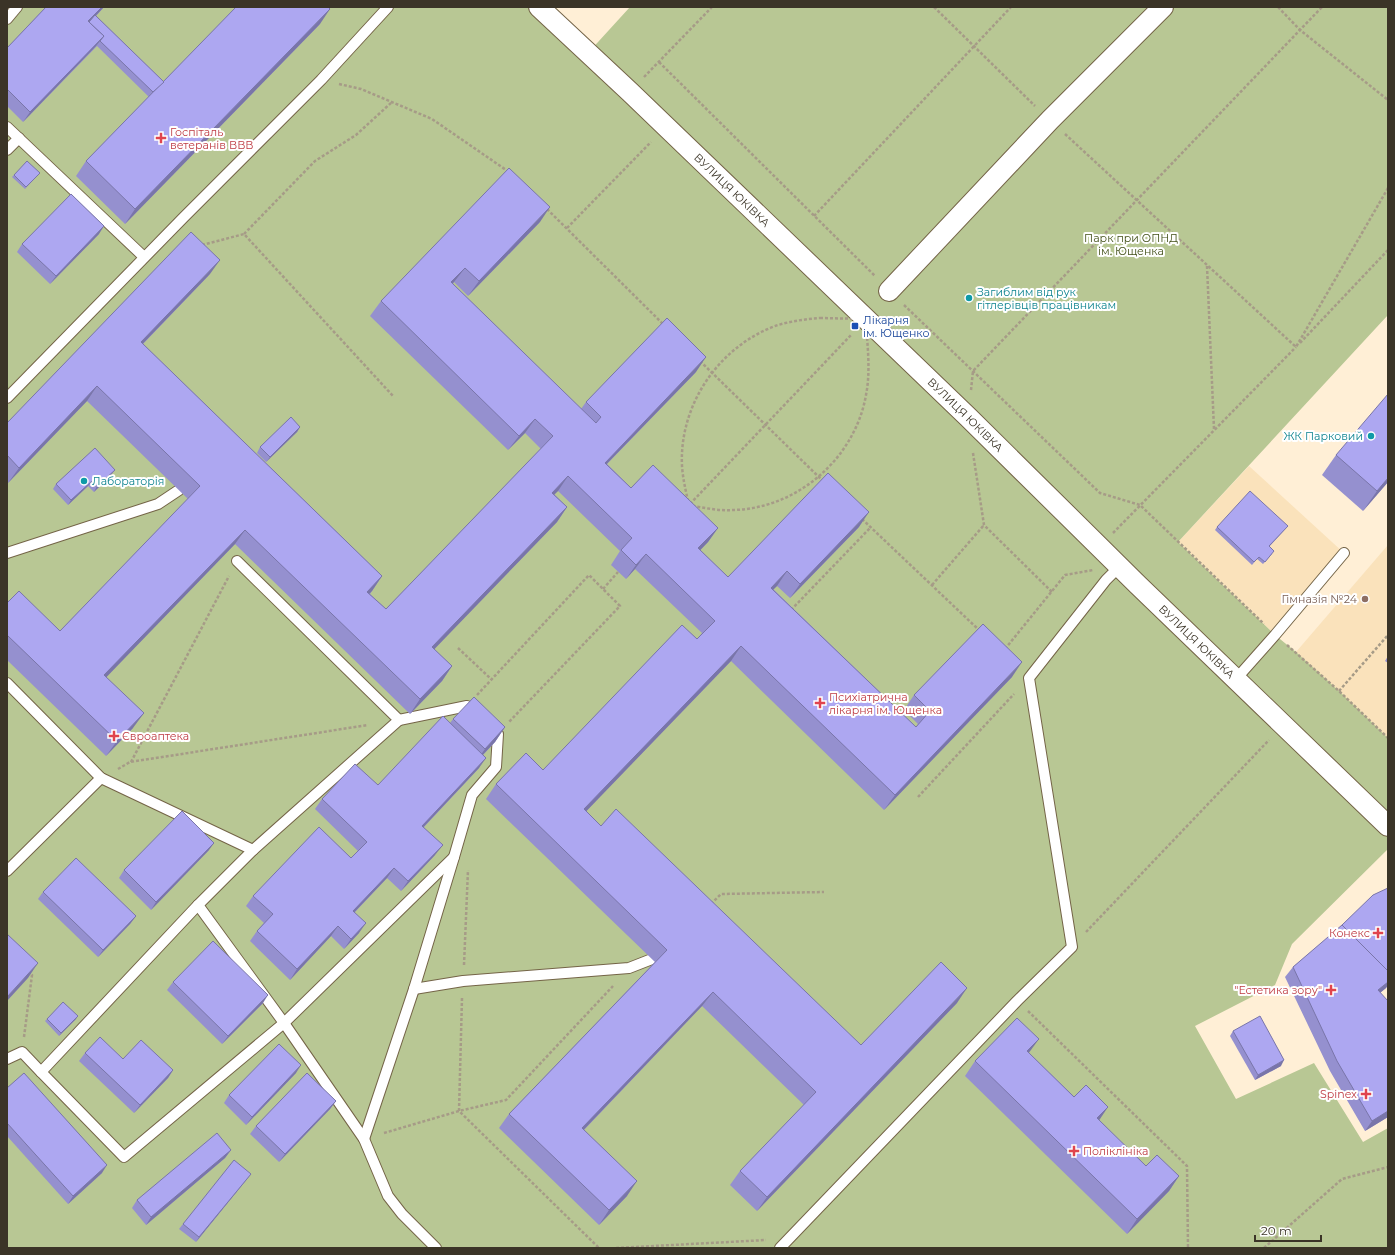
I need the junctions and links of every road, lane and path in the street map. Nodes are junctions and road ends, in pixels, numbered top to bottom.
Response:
1 (17, 7) edge
2 (388, 7) edge
3 (539, 7) edge
4 (712, 7) edge
5 (934, 7) edge
6 (1011, 7) edge
7 (1163, 7) edge
8 (1278, 7) edge
9 (1322, 7) edge
10 (7, 19) edge
11 (1300, 30) junction
12 (974, 46) junction
13 (659, 62) junction
14 (321, 80) junction
15 (630, 92) junction
16 (1388, 100) edge
17 (392, 102) junction
18 (1050, 120) junction
19 (7, 127) edge
20 (665, 127) junction
21 (19, 138) junction
22 (7, 150) edge
23 (512, 174) edge
24 (1388, 188) edge
25 (1136, 201) junction
26 (545, 206) edge
27 (814, 216) junction
28 (183, 218) junction
29 (567, 228) junction
30 (244, 234) junction
31 (202, 245) junction
32 (1388, 250) edge
33 (202, 252) edge
34 (144, 257) junction
35 (1207, 266) junction
36 (889, 291) junction
37 (861, 324) junction
38 (667, 328) edge
39 (1296, 347) junction
40 (695, 356) edge
41 (973, 371) junction
42 (712, 373) junction
43 (393, 396) dead end
44 (7, 398) edge
45 (968, 417) junction
46 (766, 425) junction
47 (1214, 430) junction
48 (819, 477) junction
49 (829, 487) edge
50 (179, 490) edge
51 (689, 505) junction
52 (1140, 506) junction
53 (682, 508) edge
54 (861, 517) edge
55 (984, 525) junction
56 (872, 527) junction
57 (1099, 548) junction
58 (7, 553) edge
59 (1344, 553) dead end
60 (237, 561) joint
61 (1119, 567) junction
62 (618, 572) dead end
63 (932, 585) junction
64 (603, 589) junction
65 (1052, 592) junction
66 (786, 615) edge
67 (981, 632) edge
68 (1275, 635) junction
69 (1388, 635) edge
70 (458, 648) edge
71 (1002, 653) edge
72 (1029, 678) junction
73 (491, 679) junction
74 (1236, 679) junction
75 (7, 683) edge
76 (1338, 691) junction
77 (468, 706) junction
78 (399, 720) junction
79 (1283, 725) junction
80 (498, 734) junction
81 (1388, 738) edge
82 (130, 762) junction
83 (101, 778) junction
84 (918, 797) edge
85 (1388, 826) edge
86 (253, 850) junction
87 (454, 857) junction
88 (469, 865) dead end
89 (7, 871) edge
90 (824, 892) dead end
91 (198, 905) junction
92 (711, 905) edge
93 (1072, 947) junction
94 (652, 959) edge
95 (629, 968) junction
96 (27, 970) edge
97 (463, 982) junction
98 (414, 989) junction
99 (1017, 1001) junction
100 (284, 1023) junction
101 (22, 1052) junction
102 (7, 1059) edge
103 (41, 1072) junction
104 (459, 1111) junction
105 (364, 1138) junction
106 (1388, 1167) edge
107 (788, 1239) junction
108 (436, 1248) edge
109 (599, 1248) edge
110 (616, 1248) edge
111 (780, 1248) edge
112 (1188, 1248) edge
113 (1264, 1248) edge

1 - 10 lane
2 - 14 lane
3 - 15 street, ВУЛИЦЯ ЮКІВКА
4 - 13 path
5 - 12 path
6 - 12 path
7 - 18 street
8 - 11 path
9 - 11 path
11 - 16 path
11 - 25 path
12 - 18 path
12 - 27 path
13 - 15 path
13 - 27 path
14 - 17 path
14 - 28 lane
15 - 20 street, ВУЛИЦЯ ЮКІВКА
17 - 23 path
17 - 30 path
18 - 25 path
18 - 36 street
19 - 21 lane
20 - 29 path
20 - 37 street, ВУЛИЦЯ ЮКІВКА
21 - 22 lane
21 - 34 lane
24 - 39 path
25 - 35 path
25 - 41 path
26 - 29 path
27 - 36 path
28 - 31 path
28 - 34 lane
29 - 38 path
30 - 31 path
30 - 43 path
31 - 33 path
32 - 39 path
34 - 44 lane
35 - 39 path
35 - 47 path
36 - 41 path
37 - 42 path
37 - 45 street, ВУЛИЦЯ ЮКІВКА
37 - 46 path
37 - 48 path
39 - 47 path
40 - 42 path
41 - 45 path
41 - 52 path
42 - 46 path
42 - 51 path
45 - 55 path
45 - 57 street, ВУЛИЦЯ ЮКІВКА
46 - 48 path
46 - 51 path
47 - 52 path
48 - 49 path
48 - 51 path
50 - 58 lane
51 - 53 path
52 - 57 path
52 - 68 path
54 - 56 path
55 - 63 path
55 - 65 path
56 - 63 path
56 - 66 path
57 - 61 street, ВУЛИЦЯ ЮКІВКА
59 - 68 lane
60 - 78 lane
60 - 82 path
61 - 65 path
61 - 72 lane
61 - 74 street, ВУЛИЦЯ ЮКІВКА
62 - 64 path
63 - 67 path
64 - 73 path
64 - 80 path
65 - 71 path
68 - 74 lane
68 - 76 path
69 - 76 path
70 - 73 path
72 - 84 path
72 - 93 lane
73 - 77 path
74 - 79 street, ВУЛИЦЯ ЮКІВКА
75 - 83 lane
76 - 81 path
77 - 78 lane
77 - 80 lane
78 - 82 path
78 - 86 lane
79 - 85 street, ВУЛИЦЯ ЮКІВКА
79 - 93 path
80 - 87 lane
82 - 83 path
83 - 86 lane
83 - 89 lane
86 - 91 lane
87 - 98 lane
87 - 100 lane
88 - 97 path
90 - 92 path
91 - 100 lane
91 - 103 lane
93 - 99 lane
94 - 95 lane
95 - 97 lane
95 - 104 path
96 - 101 path
97 - 98 lane
97 - 104 path
98 - 105 lane
99 - 107 lane
99 - 112 path
100 - 103 lane
100 - 105 lane
101 - 102 lane
101 - 103 lane
104 - 105 path
104 - 109 path
105 - 108 lane
106 - 113 path
107 - 110 path
107 - 111 lane

